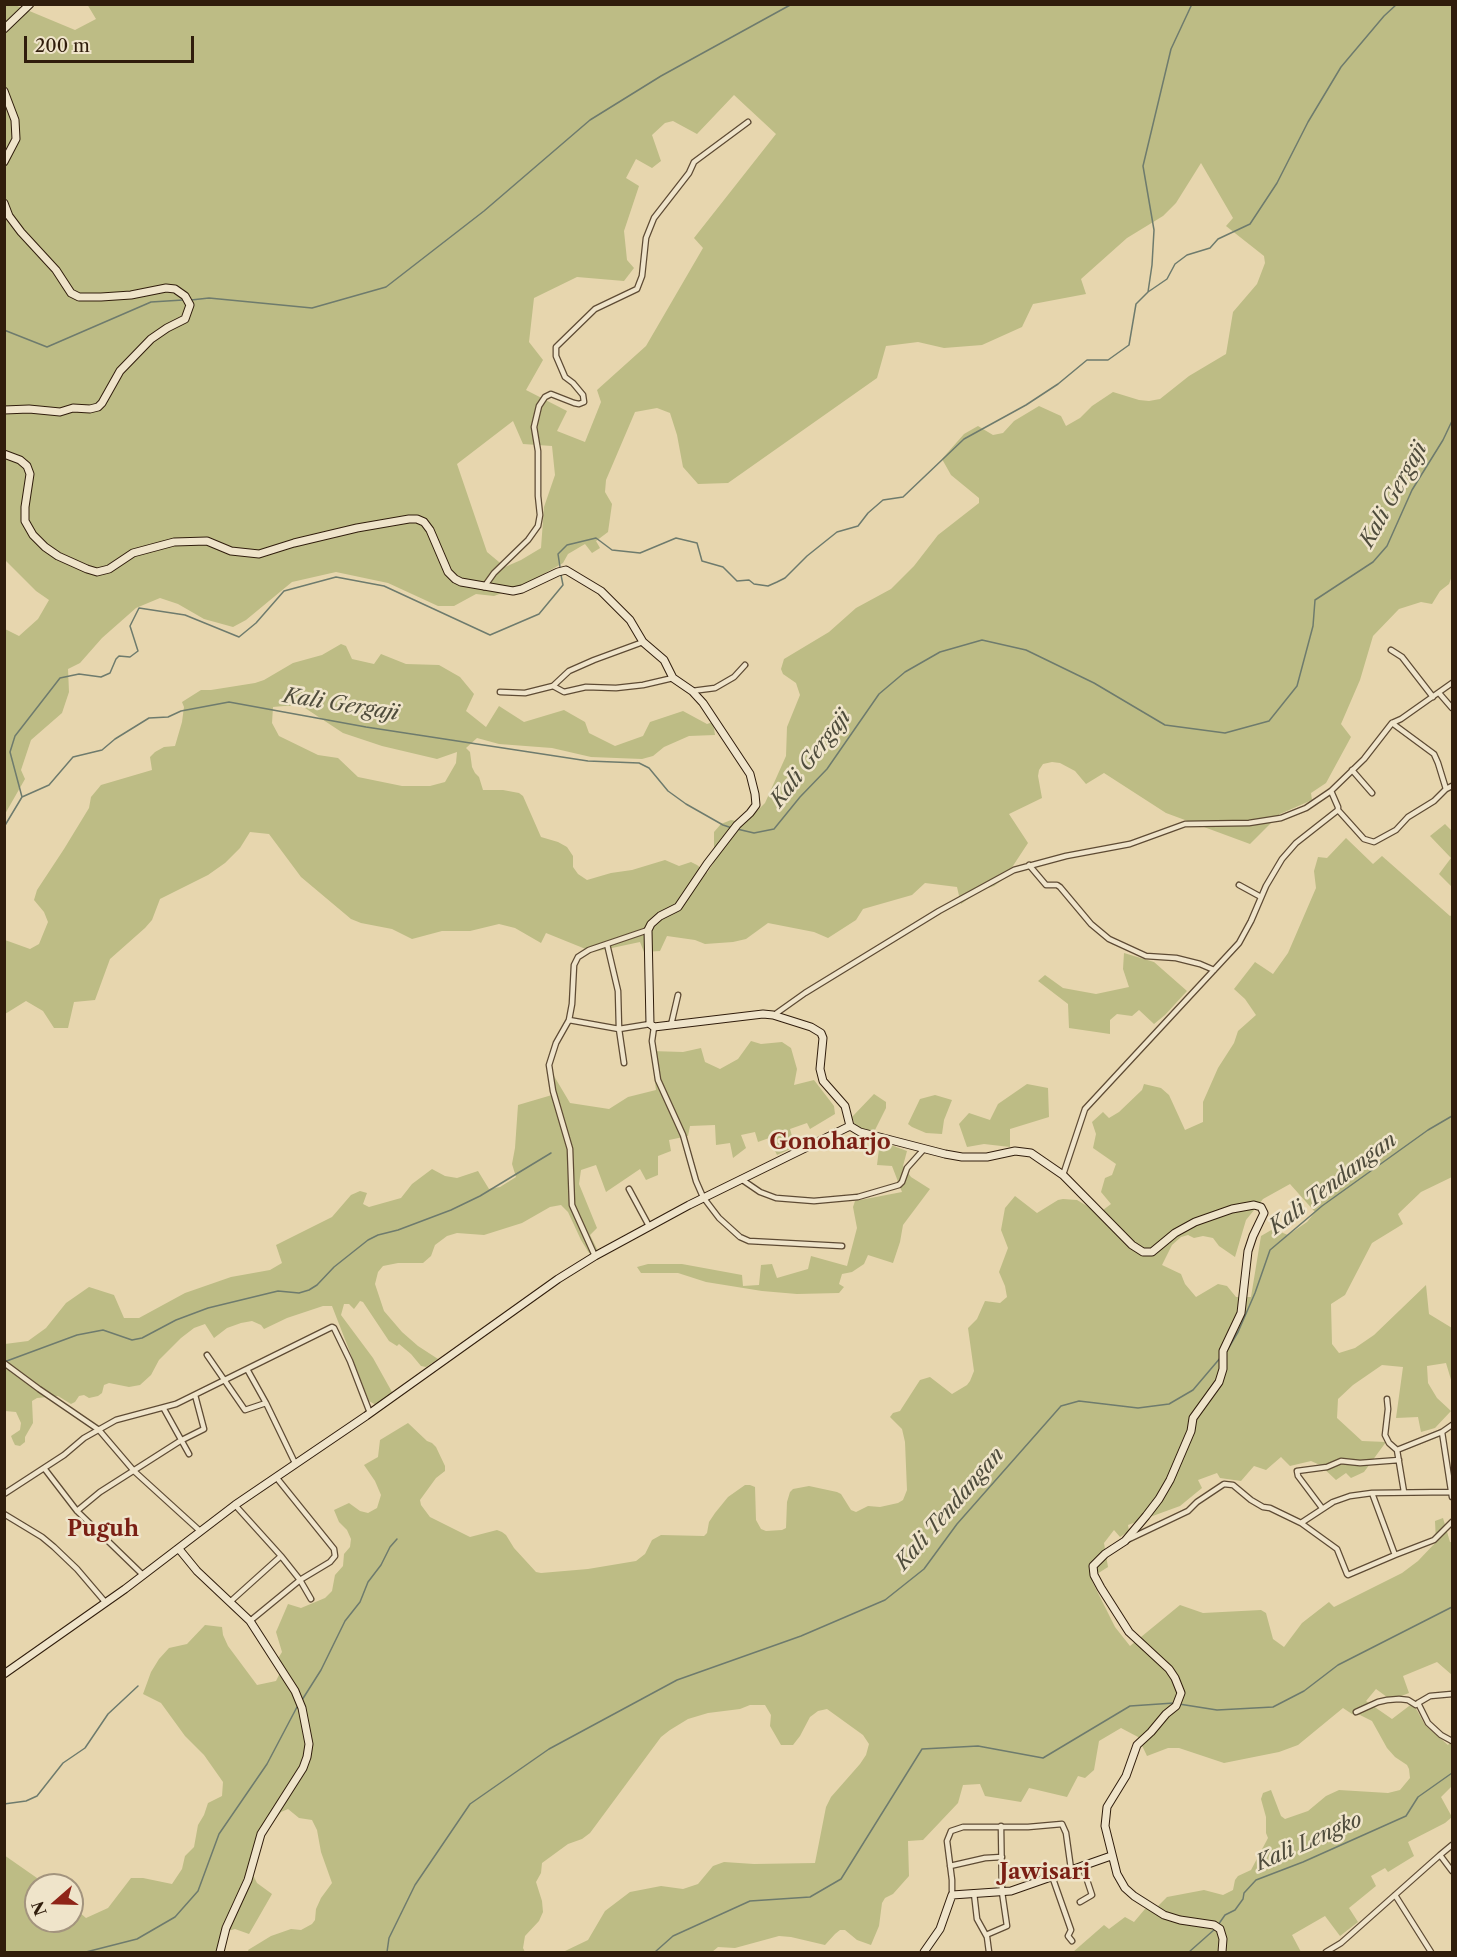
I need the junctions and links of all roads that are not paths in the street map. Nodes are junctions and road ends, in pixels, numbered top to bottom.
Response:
1 (30, 4) edge
2 (4, 29) edge
3 (4, 92) edge
4 (748, 122) dead end
5 (4, 162) edge
6 (4, 203) edge
7 (4, 410) edge
8 (4, 454) edge
9 (484, 587) junction
10 (643, 642) junction
11 (1390, 650) dead end
12 (745, 665) dead end
13 (673, 678) junction
14 (1452, 683) edge
15 (553, 686) junction
16 (692, 691) junction
17 (500, 692) dead end
18 (1439, 693) junction
19 (1433, 697) junction
20 (1452, 708) edge
21 (1392, 723) junction
22 (1352, 770) junction
23 (1452, 786) edge
24 (1446, 789) junction
25 (1331, 791) junction
26 (1372, 792) dead end
27 (1338, 810) junction
28 (1029, 866) junction
29 (1239, 885) dead end
30 (1261, 897) junction
31 (648, 930) junction
32 (608, 944) junction
33 (1214, 970) junction
34 (678, 995) dead end
35 (773, 1015) junction
36 (569, 1020) junction
37 (652, 1025) junction
38 (671, 1025) junction
39 (619, 1029) junction
40 (624, 1063) dead end
41 (850, 1126) junction
42 (924, 1149) junction
43 (1063, 1175) junction
44 (741, 1179) junction
45 (629, 1189) dead end
46 (703, 1197) junction
47 (649, 1226) junction
48 (842, 1246) dead end
49 (595, 1256) junction
50 (207, 1354) dead end
51 (4, 1363) edge
52 (247, 1369) junction
53 (225, 1379) junction
54 (195, 1395) junction
55 (1387, 1399) dead end
56 (266, 1403) junction
57 (164, 1409) junction
58 (370, 1413) junction
59 (1452, 1425) edge
60 (99, 1430) junction
61 (1442, 1432) junction
62 (180, 1441) junction
63 (1397, 1450) junction
64 (189, 1454) dead end
65 (1399, 1460) junction
66 (296, 1463) junction
67 (44, 1468) junction
68 (134, 1471) junction
69 (276, 1477) junction
70 (1404, 1492) junction
71 (1452, 1492) edge
72 (1372, 1493) junction
73 (4, 1494) edge
74 (1452, 1497) edge
75 (235, 1505) junction
76 (1322, 1508) junction
77 (77, 1511) junction
78 (4, 1514) edge
79 (1452, 1522) edge
80 (1300, 1523) junction
81 (200, 1531) junction
82 (1125, 1541) junction
83 (179, 1549) junction
84 (1395, 1555) junction
85 (281, 1556) junction
86 (143, 1575) junction
87 (300, 1580) junction
88 (311, 1599) dead end
89 (231, 1601) junction
90 (106, 1603) junction
91 (250, 1621) junction
92 (4, 1674) edge
93 (1452, 1694) edge
94 (1418, 1703) junction
95 (1356, 1712) dead end
96 (1452, 1742) edge
97 (1001, 1826) junction
98 (1452, 1845) edge
99 (1440, 1855) junction
100 (1112, 1856) junction
101 (1002, 1857) junction
102 (1082, 1865) junction
103 (950, 1866) junction
104 (1071, 1869) junction
105 (1452, 1871) edge
106 (1051, 1876) junction
107 (1002, 1892) junction
108 (975, 1893) junction
109 (952, 1895) junction
110 (1395, 1895) junction
111 (1080, 1902) dead end
112 (986, 1935) junction
113 (1072, 1941) dead end
114 (220, 1953) edge
115 (924, 1953) edge
116 (989, 1953) edge
117 (1222, 1953) edge
118 (1326, 1953) edge
119 (1431, 1953) edge

1 - 2 street
3 - 5 street
4 - 9 street
6 - 7 street
8 - 9 street
9 - 10 street
10 - 13 street
10 - 15 street
11 - 19 street
12 - 16 street
13 - 15 street
13 - 16 street
14 - 18 street
15 - 17 street
16 - 31 street
18 - 19 street
18 - 20 street
19 - 21 street
21 - 22 street
21 - 24 street
22 - 25 street
22 - 26 street
23 - 24 street
24 - 27 street
25 - 27 street
25 - 28 street
27 - 30 street
28 - 33 street
28 - 35 street
29 - 30 street
30 - 33 street
31 - 32 street
31 - 37 street
32 - 36 street
32 - 39 street
33 - 43 street
34 - 38 street
35 - 38 street
35 - 41 street
36 - 39 street
36 - 49 street
37 - 38 street
37 - 39 street
37 - 46 street
39 - 40 street
41 - 42 street
41 - 44 street
42 - 43 street
42 - 44 street
43 - 82 street
44 - 46 street
45 - 47 street
46 - 47 street
46 - 48 street
47 - 49 street
49 - 58 street
50 - 53 street
51 - 60 street
52 - 53 street
52 - 56 street
52 - 58 street
53 - 54 street
53 - 56 street
54 - 57 street
54 - 62 street
55 - 63 street
56 - 66 street
57 - 60 street
57 - 62 street
58 - 66 street
59 - 61 street
60 - 67 street
60 - 68 street
61 - 63 street
61 - 71 street
62 - 64 street
62 - 68 street
63 - 65 street
65 - 70 street
65 - 76 street
66 - 69 street
67 - 73 street
67 - 77 street
68 - 77 street
68 - 81 street
69 - 75 street
69 - 87 street
70 - 71 street
70 - 72 street
71 - 74 street
72 - 76 street
72 - 84 street
75 - 81 street
75 - 85 street
76 - 80 street
77 - 86 street
78 - 90 street
79 - 84 street
80 - 82 street
80 - 84 street
81 - 83 street
82 - 100 street
83 - 86 street
83 - 89 street
85 - 87 street
85 - 89 street
86 - 90 street
87 - 88 street
87 - 91 street
89 - 91 street
90 - 92 street
91 - 114 street
93 - 94 street
94 - 95 street
94 - 96 street
97 - 101 street
97 - 103 street
97 - 104 street
98 - 99 street
99 - 105 street
99 - 110 street
100 - 102 street
100 - 117 street
101 - 103 street
101 - 107 street
102 - 104 street
102 - 111 street
103 - 109 street
104 - 106 street
106 - 107 street
106 - 113 street
107 - 108 street
107 - 112 street
108 - 109 street
108 - 112 street
109 - 115 street
110 - 118 street
110 - 119 street
112 - 116 street

